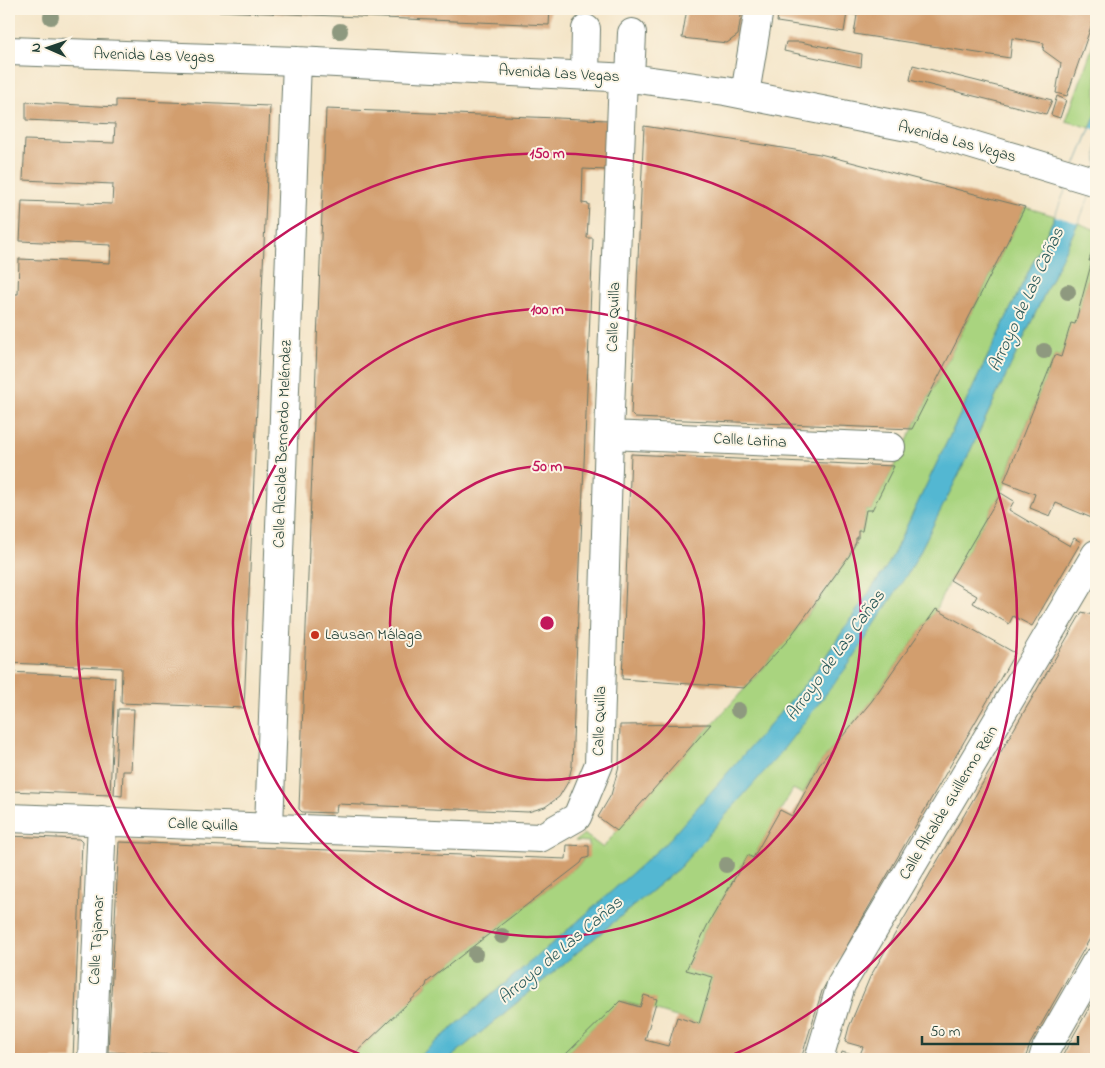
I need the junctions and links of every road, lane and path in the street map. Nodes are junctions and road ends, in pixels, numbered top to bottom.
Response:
1 (759, 9) edge
2 (586, 29) dead end
3 (632, 33) dead end
4 (9, 51) edge
5 (297, 61) junction
6 (584, 76) junction
7 (627, 78) junction
8 (745, 94) junction
9 (1088, 180) edge
10 (609, 435) junction
11 (891, 447) dead end
12 (1096, 554) edge
13 (9, 818) edge
14 (102, 821) junction
15 (268, 827) junction
16 (1096, 962) edge
17 (92, 1059) edge
18 (819, 1059) edge
19 (1043, 1059) edge

1 - 8 street
2 - 6 street
3 - 7 street, Calle Quilla
4 - 5 street, Avenida Las Vegas
5 - 6 street, Avenida Las Vegas
5 - 15 street, Calle Alcalde Bernardo Meléndez
6 - 7 street, Avenida Las Vegas
7 - 8 street, Avenida Las Vegas
7 - 10 street, Calle Quilla
8 - 9 street, Avenida Las Vegas
10 - 11 street, Calle Latina
10 - 15 street, Calle Quilla
12 - 18 street, Calle Alcalde Guillermo Rein
13 - 14 street, Calle Quilla
14 - 15 street, Calle Quilla
14 - 17 street, Calle Tajamar
16 - 19 street

